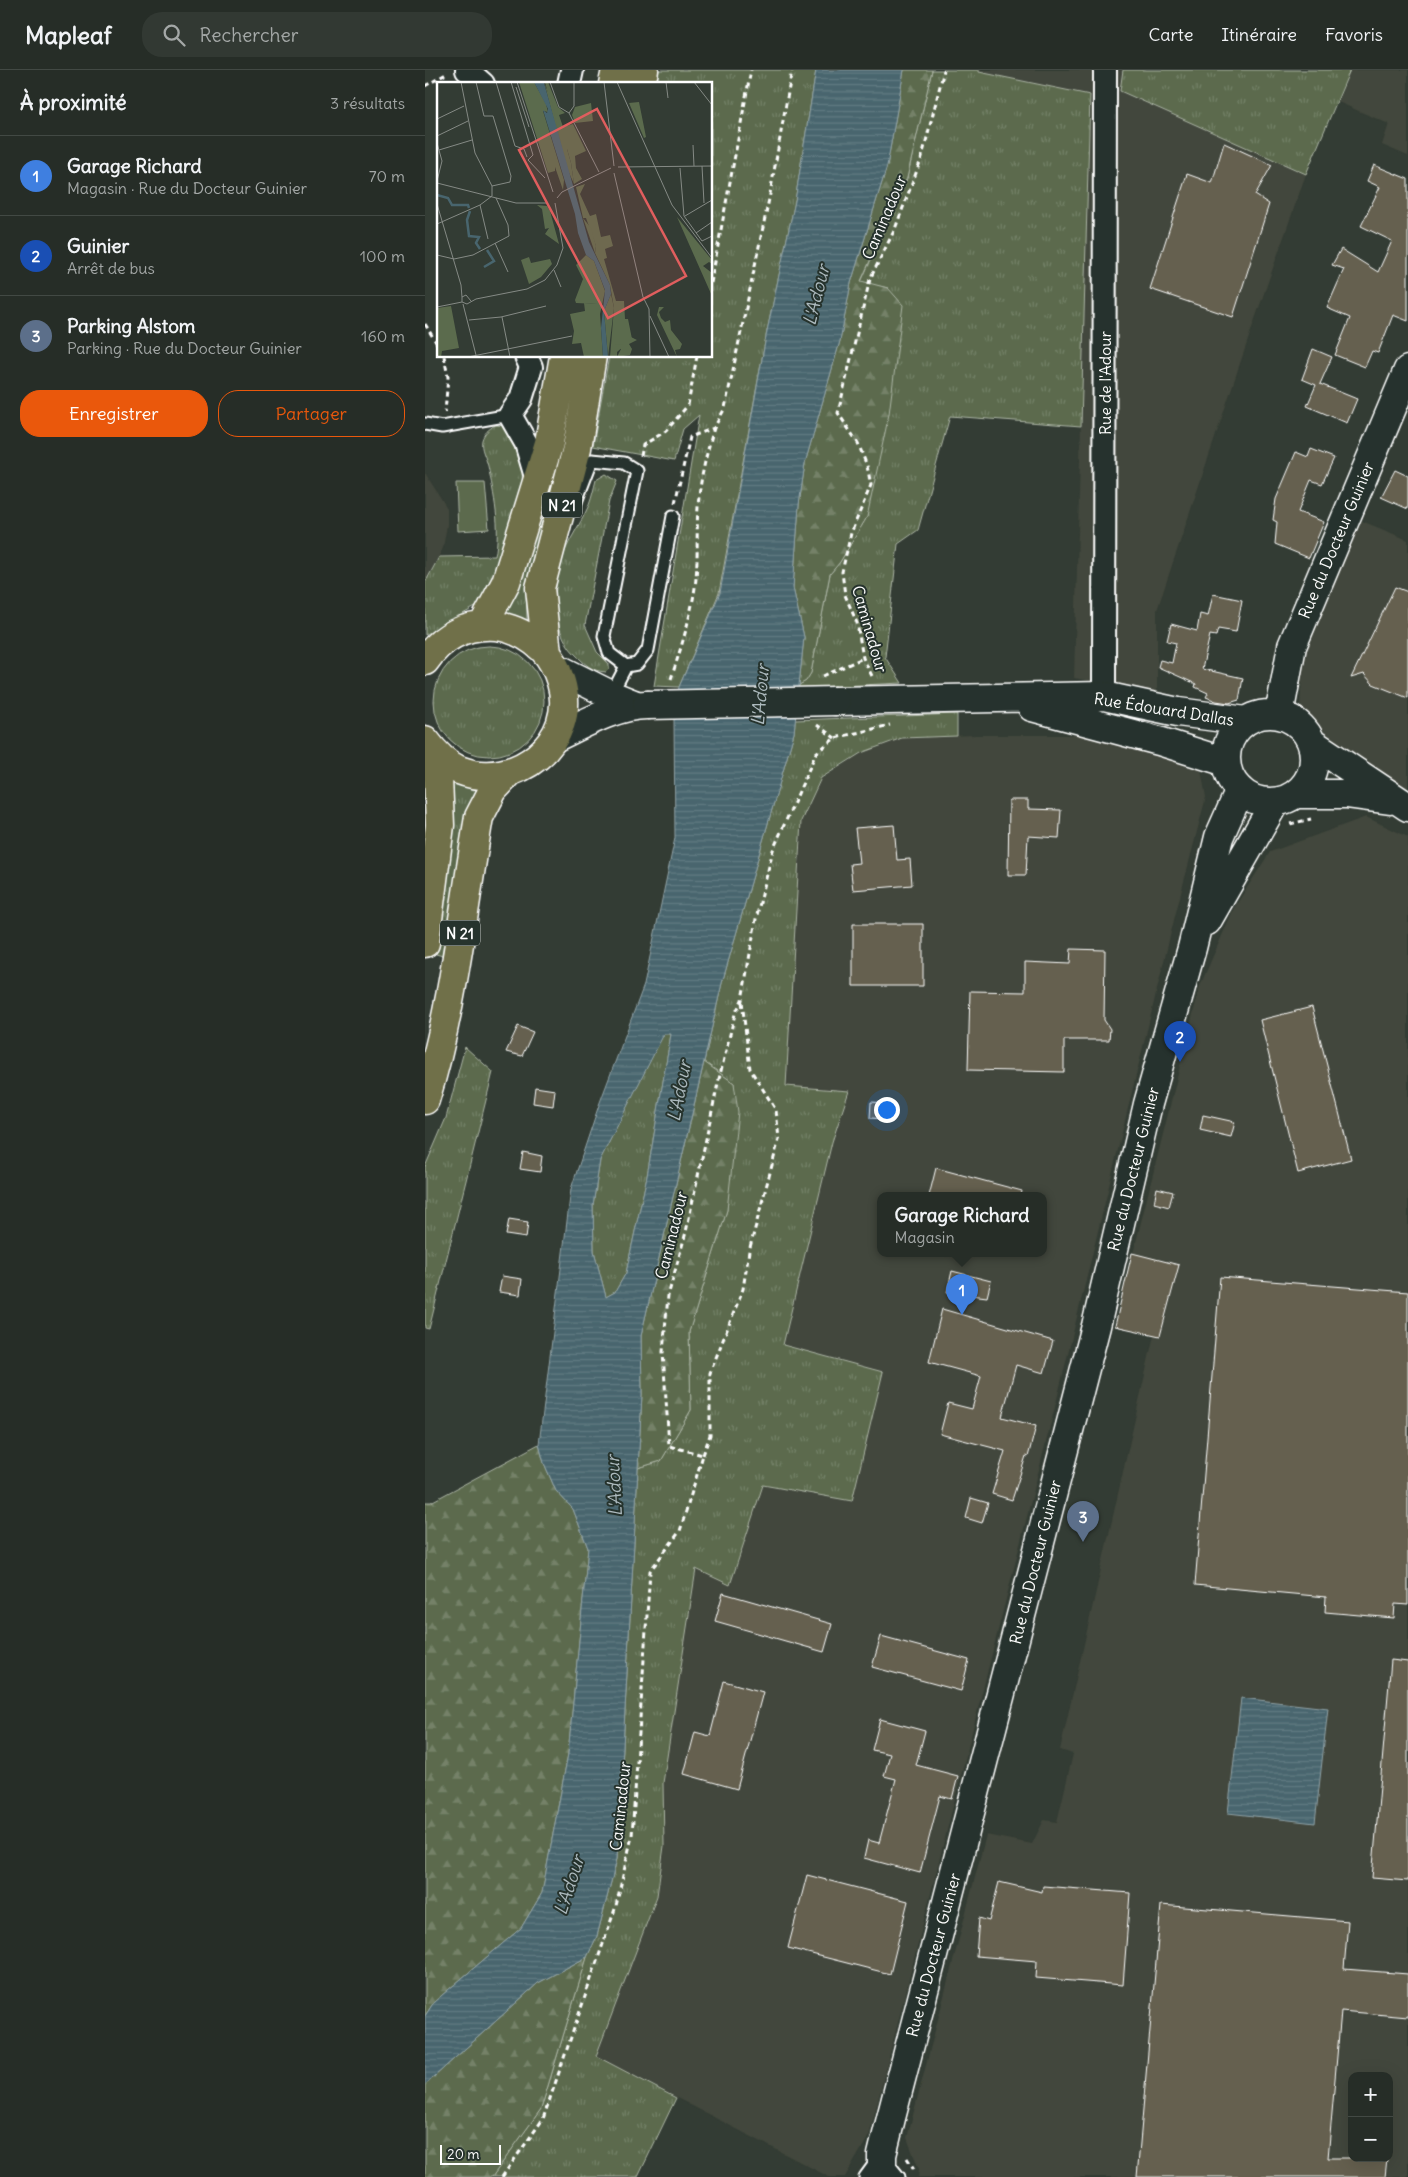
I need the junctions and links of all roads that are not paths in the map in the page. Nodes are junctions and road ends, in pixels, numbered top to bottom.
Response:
1 (1105, 70) edge
2 (458, 71) edge
3 (479, 82) edge
4 (527, 358) edge
5 (564, 358) edge
6 (592, 358) edge
7 (1408, 370) edge
8 (510, 415) junction
9 (425, 424) edge
10 (537, 480) junction
11 (673, 516) road end
12 (552, 542) junction
13 (483, 625) junction
14 (428, 653) edge
15 (552, 661) junction
16 (626, 666) junction
17 (1103, 696) junction
18 (992, 698) junction
19 (631, 701) junction
20 (1279, 715) junction
21 (1246, 721) junction
22 (554, 738) junction
23 (1312, 743) junction
24 (431, 748) edge
25 (1227, 762) junction
26 (509, 773) junction
27 (1240, 790) junction
28 (1286, 798) junction
29 (1402, 804) edge
30 (425, 943) edge
31 (1191, 948) junction
32 (425, 1100) edge
33 (882, 2166) edge
34 (865, 2177) edge
35 (899, 2177) edge

1 - 17 street, Rue de l'Adour
2 - 3 street
4 - 8 street
5 - 10 main road, N 21
6 - 12 main road, N 21
7 - 20 main road, Rue du Docteur Guinier
8 - 9 lane
8 - 10 street
10 - 13 main road, N 21
11 - 16 lane
12 - 15 main road, N 21
12 - 16 lane
13 - 14 main road
13 - 15 main road
15 - 19 main road
15 - 22 main road
16 - 19 lane
17 - 18 main road, Rue Édouard Dallas
17 - 21 main road, Rue Édouard Dallas
18 - 19 main road, Rue Édouard Dallas, bridge
18 - 25 main road, Rue Édouard Dallas
19 - 22 main road
20 - 21 main road
20 - 23 main road
21 - 25 main road
22 - 26 main road
23 - 28 main road
23 - 29 main road
24 - 26 main road
24 - 30 main road, N 21
25 - 27 main road
26 - 32 main road, N 21
27 - 28 main road
27 - 31 main road
28 - 29 main road
28 - 31 main road
31 - 33 main road, Rue du Docteur Guinier
33 - 34 lane
33 - 35 lane

